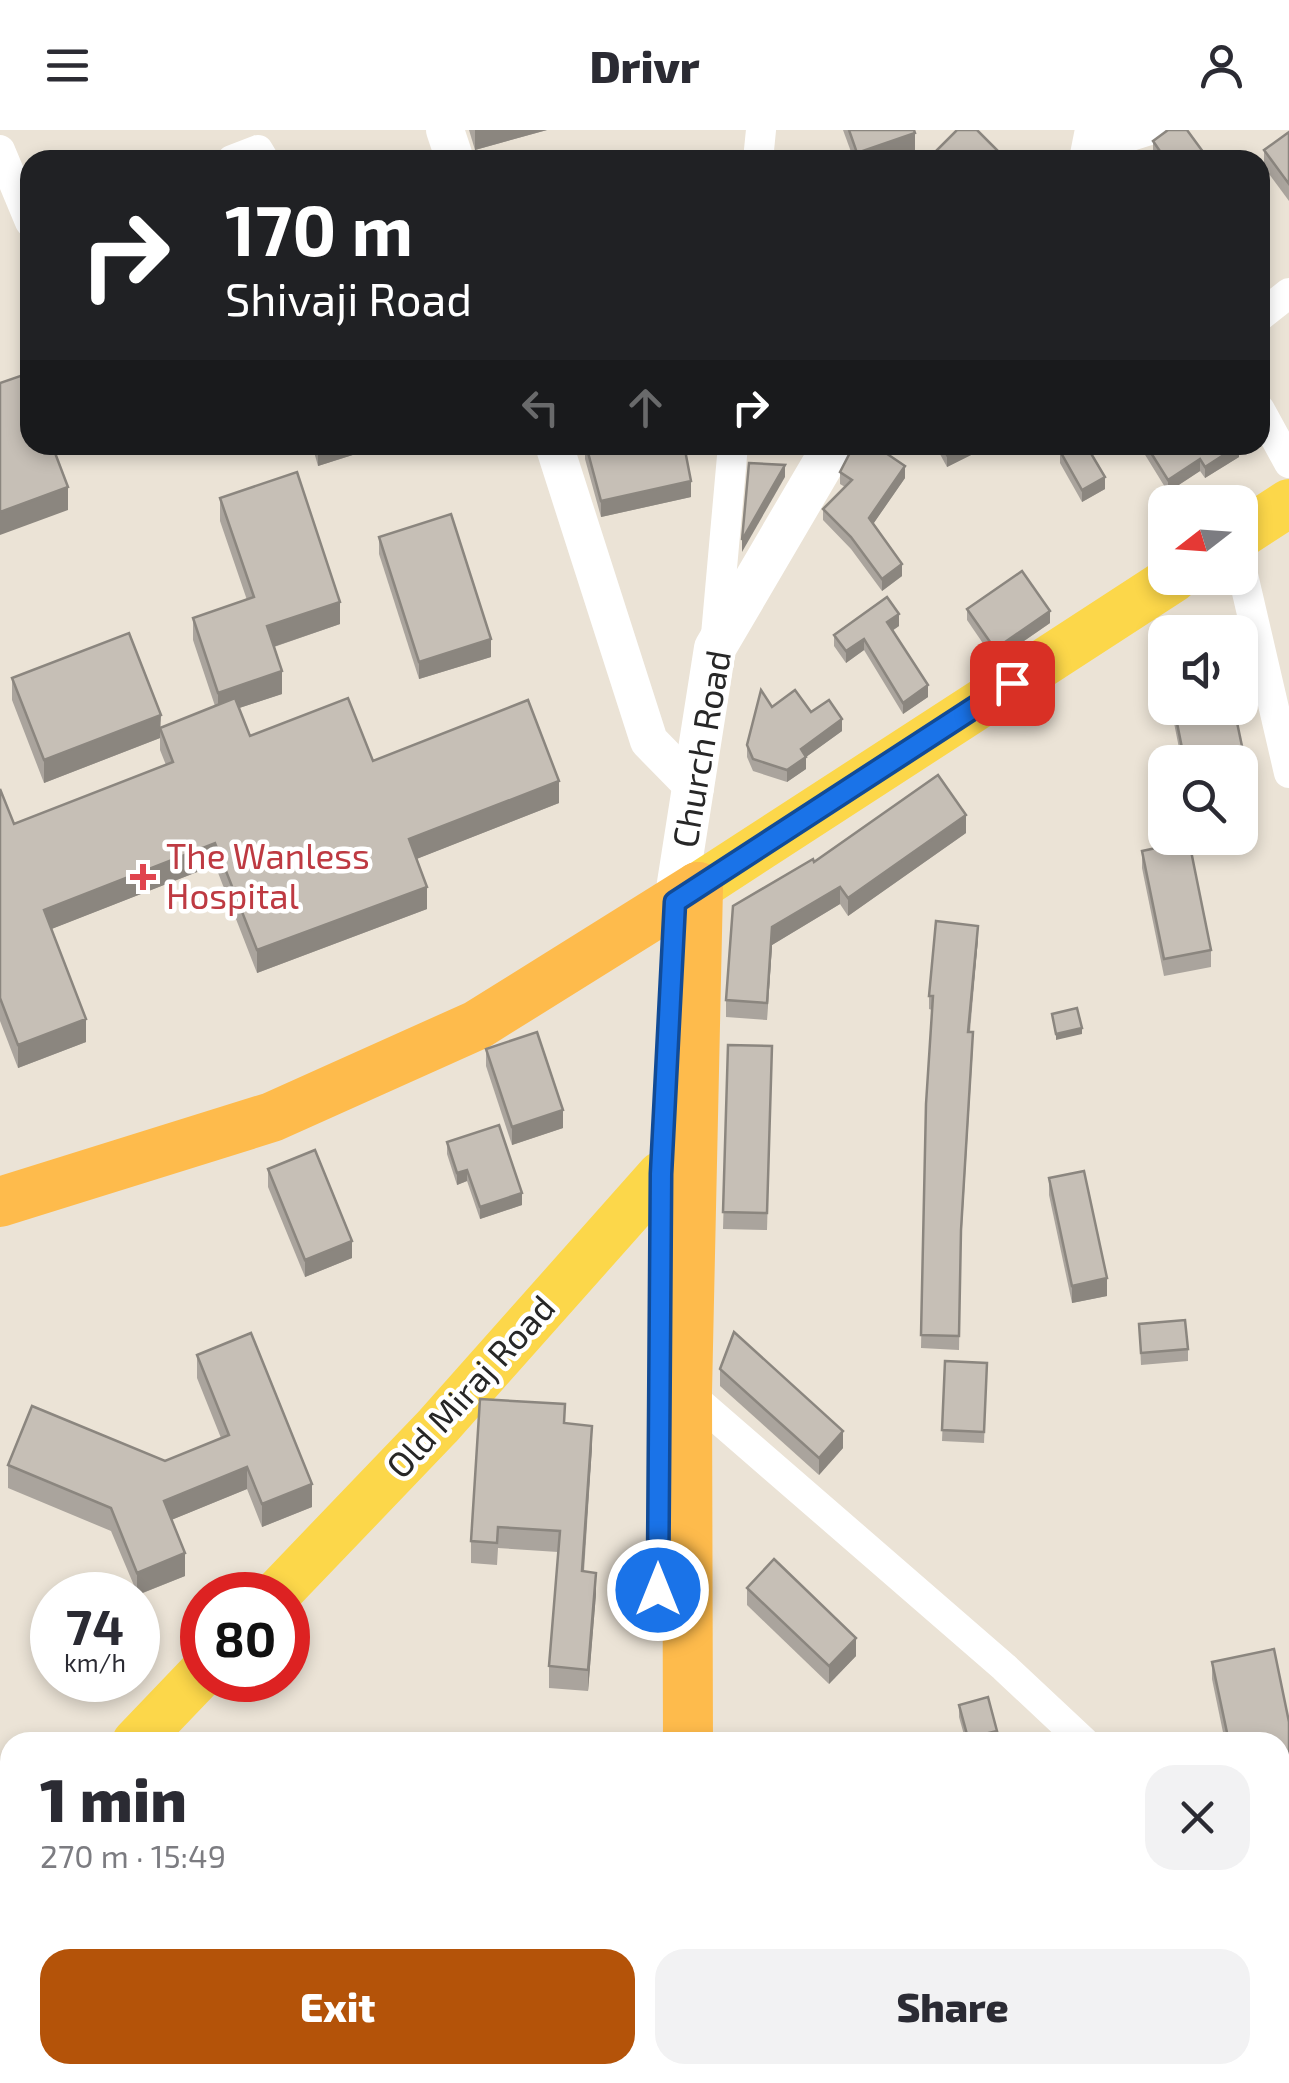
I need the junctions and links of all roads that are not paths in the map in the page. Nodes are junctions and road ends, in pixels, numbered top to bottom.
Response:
1 (1150, 130) edge
2 (1093, 146) edge
3 (0, 150) edge
4 (20, 198) edge
5 (1270, 428) edge
6 (557, 455) edge
7 (732, 455) edge
8 (828, 455) edge
9 (1289, 463) edge
10 (1289, 502) edge
11 (1258, 522) edge
12 (1148, 595) edge
13 (1248, 595) edge
14 (715, 648) junction
15 (1289, 773) edge
16 (695, 788) junction
17 (687, 894) junction
18 (661, 1174) junction
19 (0, 1202) edge
20 (687, 1392) junction
21 (298, 1572) edge
22 (180, 1696) edge
23 (146, 1732) edge
24 (656, 1732) edge
25 (688, 1732) edge
26 (1073, 1732) edge

1 - 2 street
3 - 4 street
5 - 9 street
6 - 16 street
7 - 14 street
8 - 14 main road, Church Road
10 - 11 main road
12 - 17 main road
13 - 15 street
14 - 16 main road, Church Road
16 - 17 main road, Church Road
17 - 18 highway
17 - 19 highway
17 - 20 highway
18 - 21 main road, Old Miraj Road
18 - 24 highway
20 - 25 highway
20 - 26 street
22 - 23 main road

